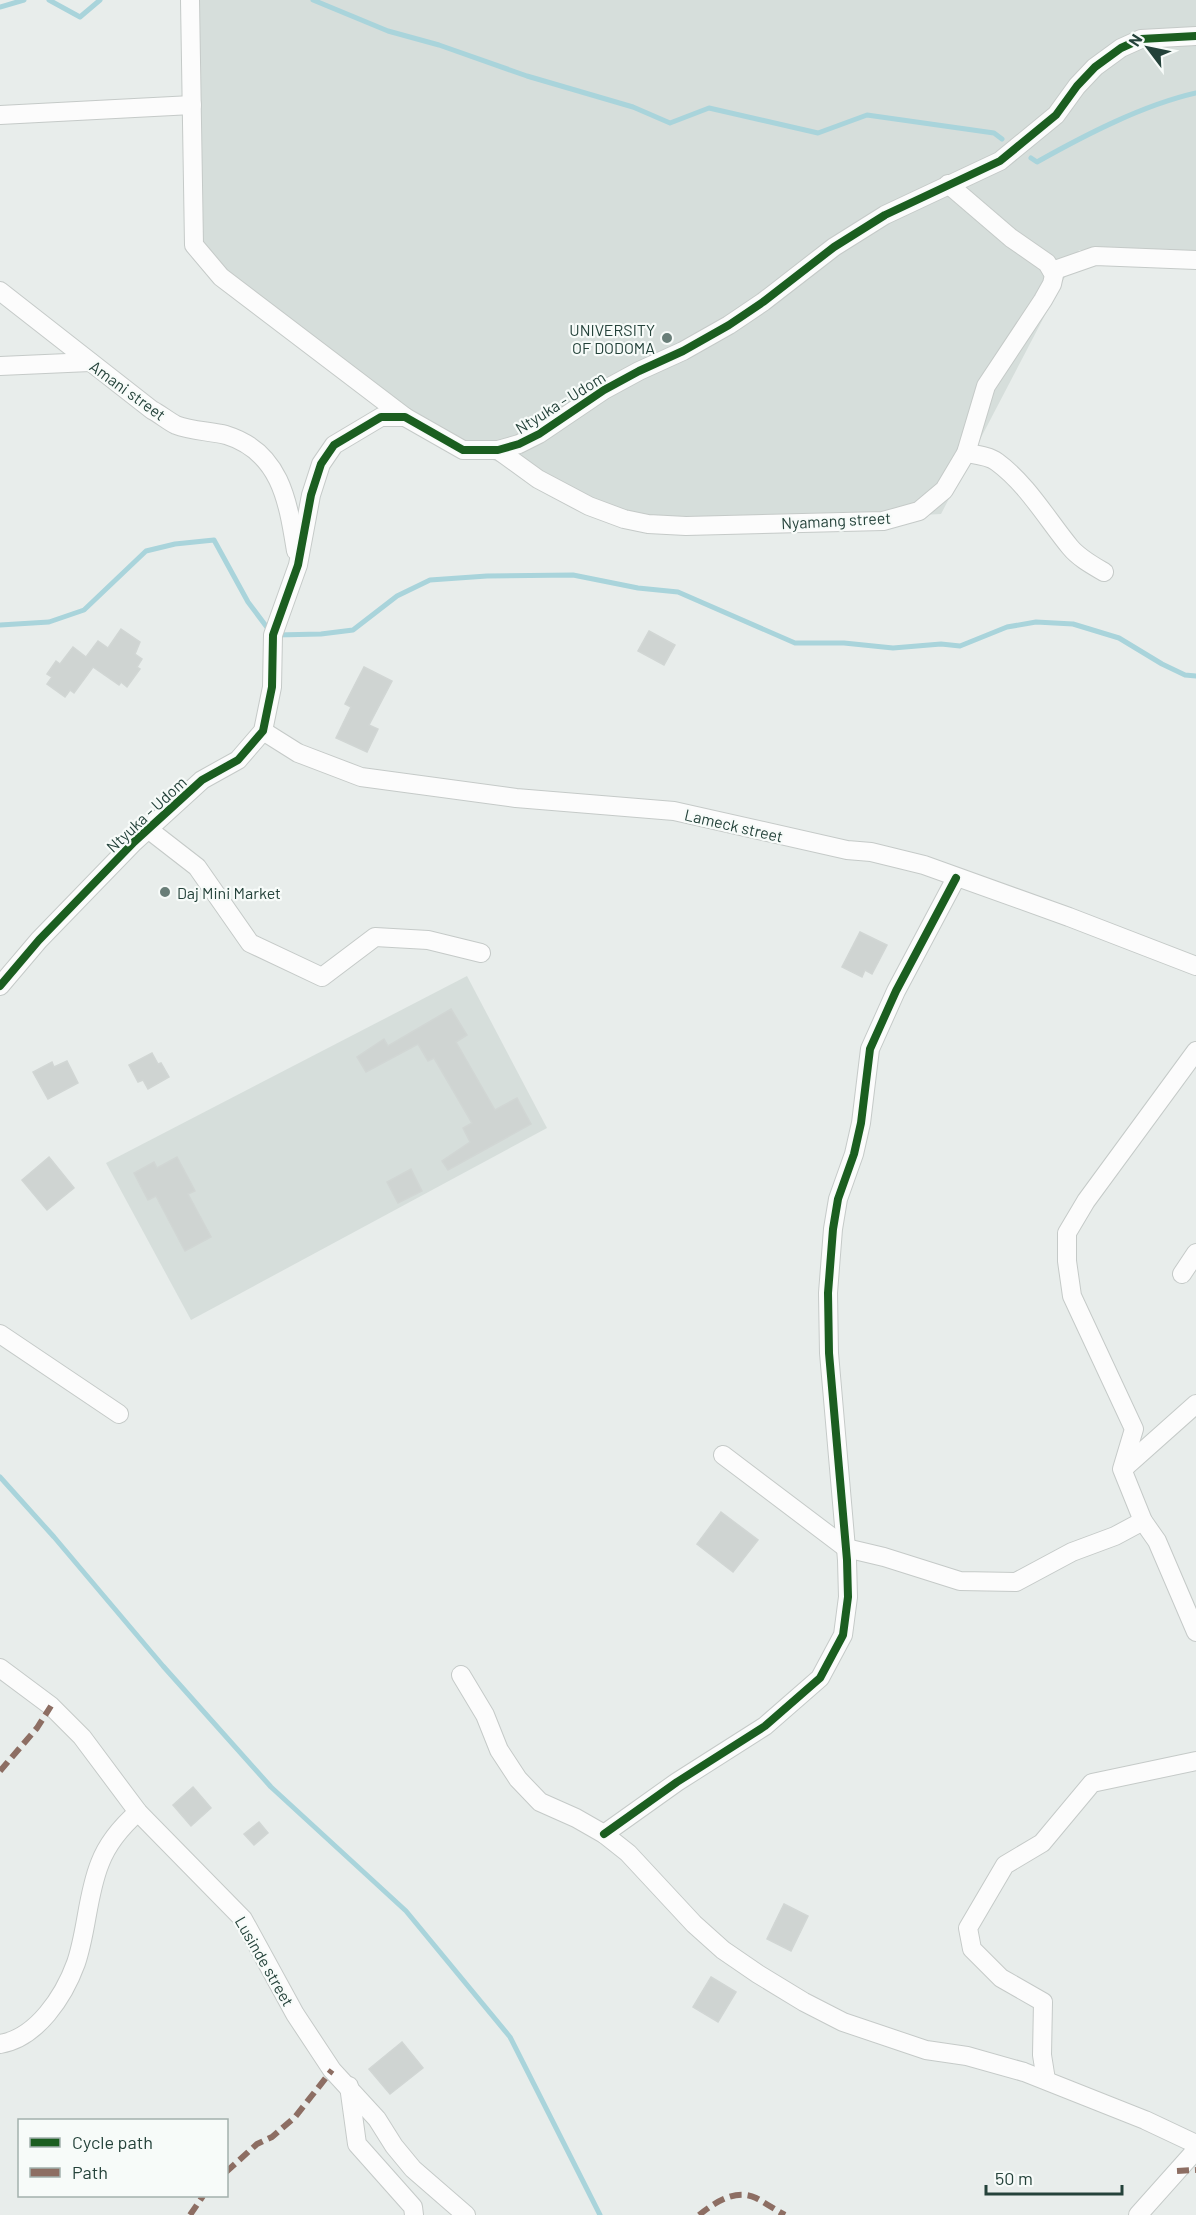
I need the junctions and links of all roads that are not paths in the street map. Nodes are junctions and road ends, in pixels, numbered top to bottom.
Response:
1 (190, 0) edge
2 (1196, 36) edge
3 (192, 105) junction
4 (0, 115) edge
5 (948, 184) junction
6 (1196, 260) edge
7 (1052, 271) junction
8 (0, 291) edge
9 (90, 362) junction
10 (0, 366) edge
11 (405, 417) junction
12 (498, 450) junction
13 (966, 453) junction
14 (298, 565) junction
15 (1104, 572) dead end
16 (263, 731) junction
17 (148, 828) junction
18 (956, 878) junction
19 (481, 953) dead end
20 (1196, 966) edge
21 (0, 986) edge
22 (1196, 1051) edge
23 (1196, 1253) edge
24 (1182, 1274) dead end
25 (0, 1334) edge
26 (1196, 1404) edge
27 (119, 1414) dead end
28 (723, 1455) dead end
29 (1122, 1469) junction
30 (1143, 1521) junction
31 (846, 1548) junction
32 (1196, 1632) edge
33 (0, 1668) edge
34 (461, 1674) dead end
35 (1196, 1761) edge
36 (138, 1812) junction
37 (604, 1834) junction
38 (0, 2044) edge
39 (1046, 2080) junction
40 (349, 2086) junction
41 (1196, 2144) edge
42 (1196, 2150) edge
43 (414, 2215) edge
44 (466, 2215) edge
45 (1138, 2215) edge

1 - 3 street
2 - 5 street, Ntyuka - Udom
3 - 4 street
3 - 11 street
5 - 7 street
5 - 12 street, Ntyuka - Udom
6 - 7 street
7 - 13 street, Nyamang street
8 - 9 street, Amani street
9 - 10 street
9 - 14 street, Amani street
11 - 12 street, Ntyuka - Udom
11 - 14 street, Ntyuka - Udom
12 - 13 street, Nyamang street
13 - 15 street
14 - 16 street, Ntyuka - Udom
16 - 17 street, Ntyuka - Udom
16 - 18 street, Lameck street
17 - 19 street
17 - 21 street, Ntyuka - Udom
18 - 20 street, Lameck street
18 - 31 street
22 - 29 street
23 - 24 street
25 - 27 street
26 - 29 street
28 - 31 street
29 - 30 street
30 - 31 street
30 - 32 street
31 - 37 street
33 - 36 street, Lusinde street
34 - 37 street
35 - 39 street
36 - 38 street
36 - 40 street, Lusinde street
37 - 39 street
39 - 41 street
40 - 43 street
40 - 44 street, Lusinde street
42 - 45 street

